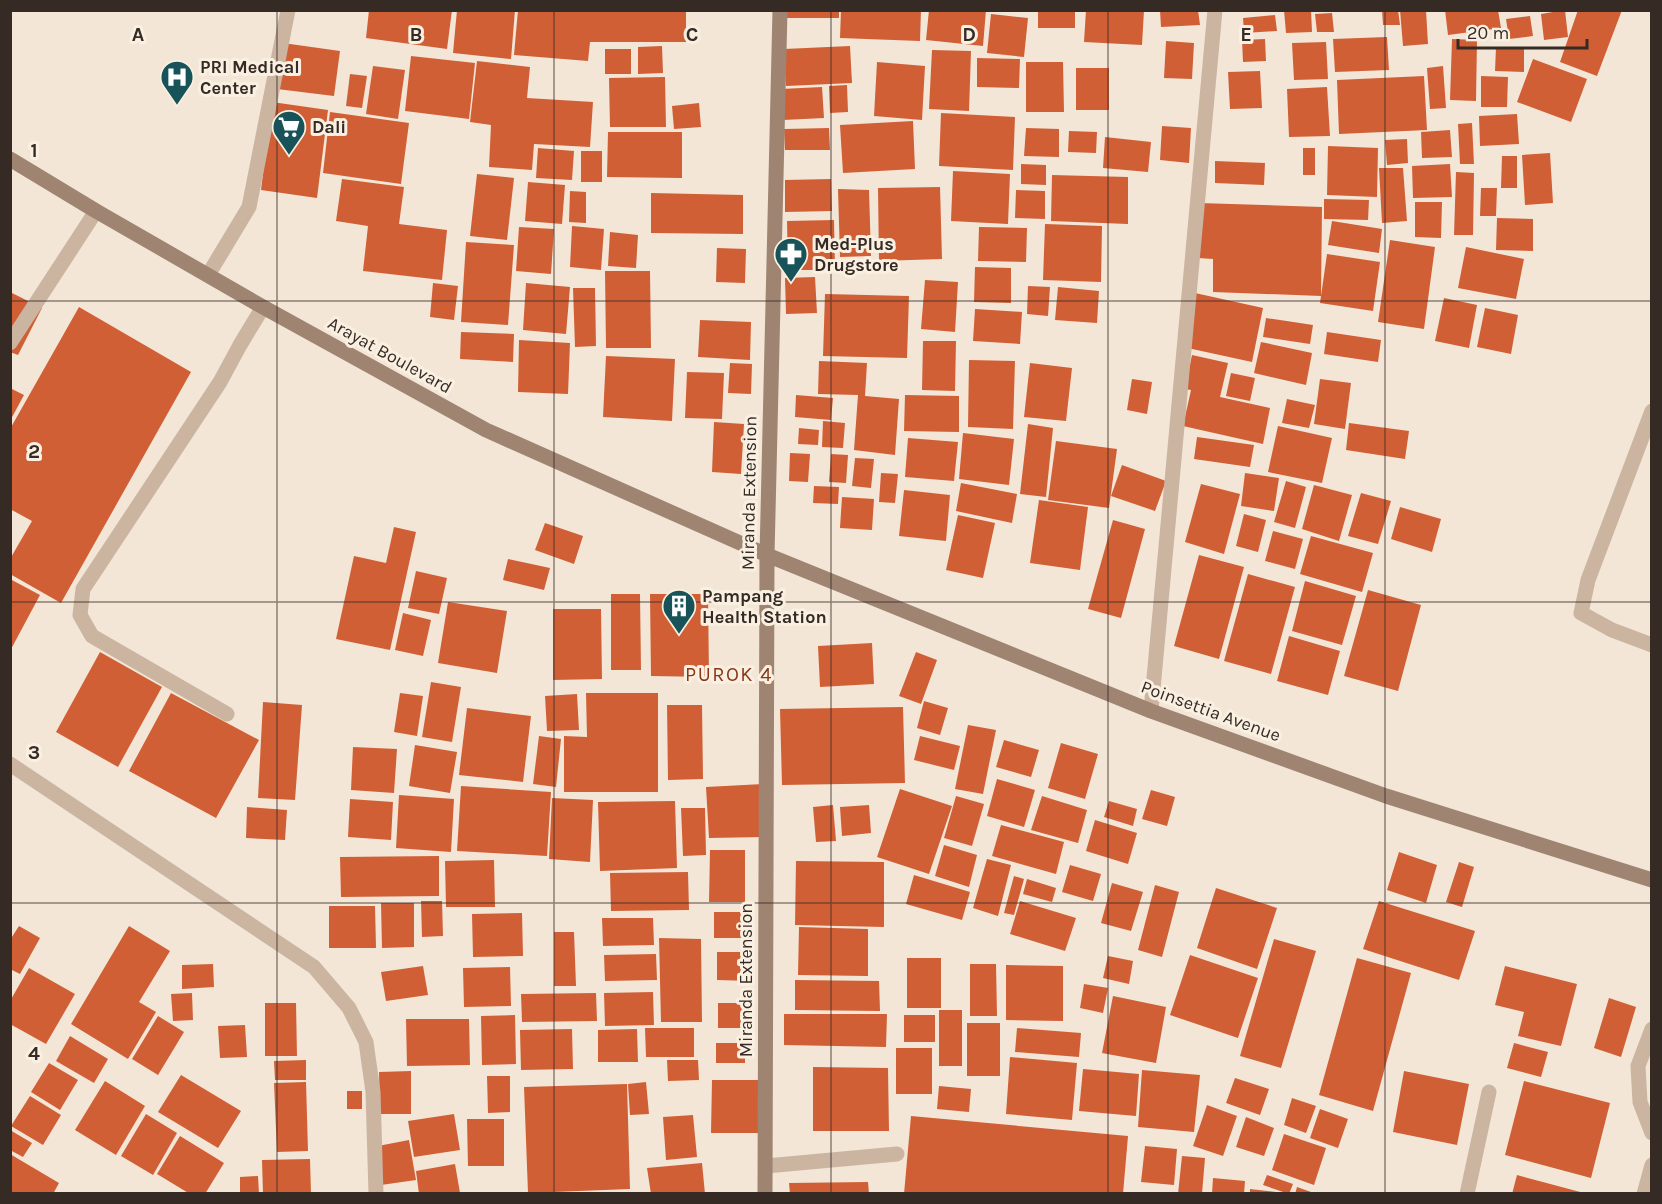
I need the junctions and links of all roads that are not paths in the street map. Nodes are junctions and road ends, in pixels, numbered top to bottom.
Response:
1 (288, 10) edge
2 (780, 10) edge
3 (1215, 10) edge
4 (10, 159) edge
5 (96, 211) junction
6 (208, 275) junction
7 (263, 307) junction
8 (10, 343) edge
9 (1652, 411) edge
10 (767, 555) junction
11 (1652, 645) edge
12 (1151, 711) junction
13 (228, 714) dead end
14 (10, 764) edge
15 (1652, 880) edge
16 (1652, 1029) edge
17 (1489, 1092) dead end
18 (1652, 1132) edge
19 (897, 1154) dead end
20 (1652, 1165) edge
21 (766, 1166) junction
22 (376, 1194) edge
23 (765, 1194) edge
24 (1467, 1194) edge
25 (1644, 1194) edge

1 - 6 street
2 - 10 main road, Miranda Extension
3 - 12 street
4 - 5 main road, Arayat Boulevard
5 - 6 main road, Arayat Boulevard
5 - 8 street
6 - 7 main road, Arayat Boulevard
7 - 10 main road, Arayat Boulevard
7 - 13 street
9 - 11 street
10 - 12 main road, Poinsettia Avenue
10 - 21 main road, Miranda Extension
12 - 15 main road, Poinsettia Avenue
14 - 22 street
16 - 18 street
17 - 24 street
19 - 21 street
20 - 25 street
21 - 23 main road, Miranda Extension

